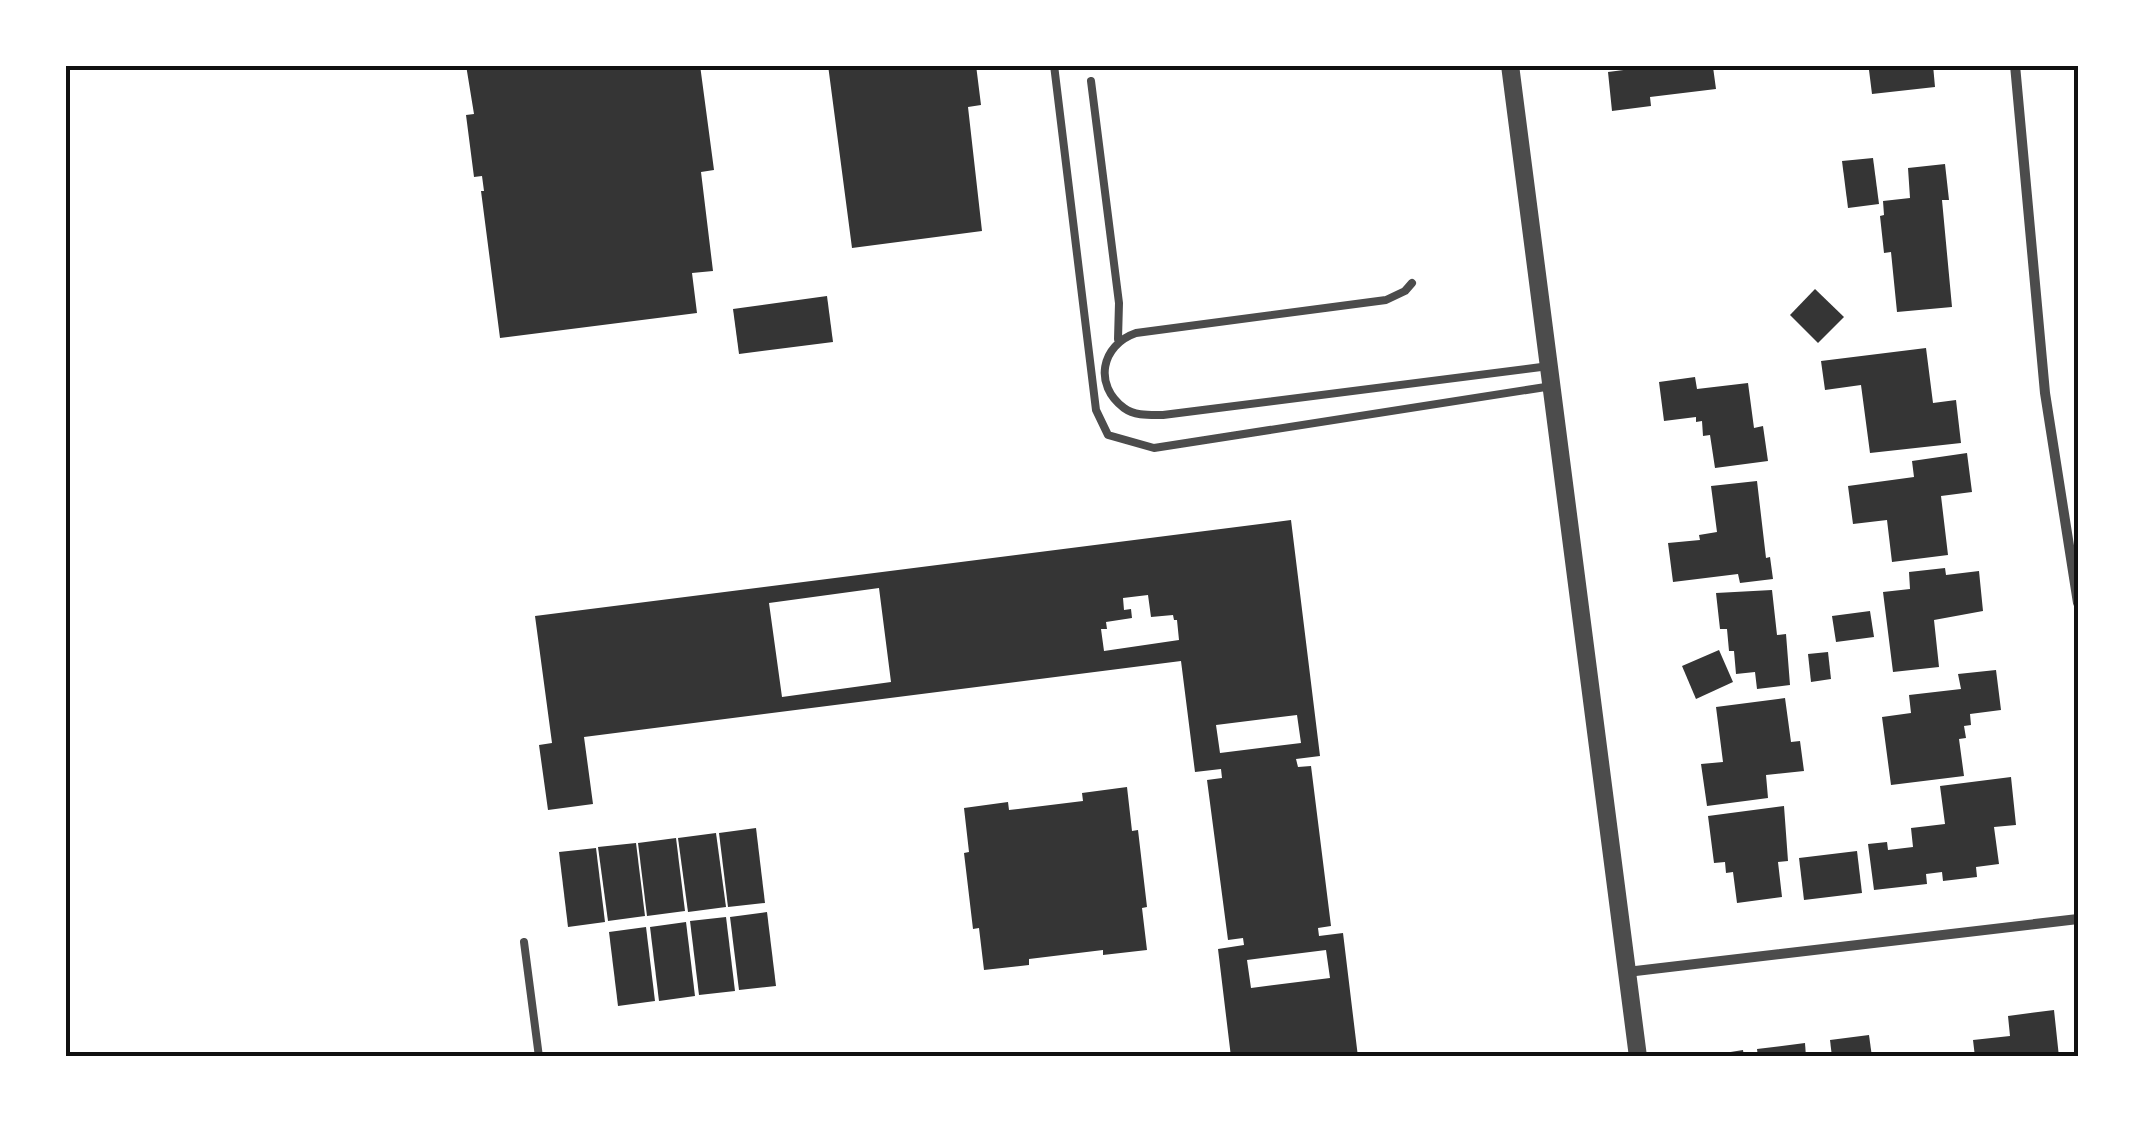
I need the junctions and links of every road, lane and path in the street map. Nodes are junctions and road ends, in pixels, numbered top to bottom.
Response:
1 (1054, 65) edge
2 (1510, 65) edge
3 (2015, 65) edge
4 (1090, 80) dead end
5 (1412, 283) dead end
6 (1118, 339) junction
7 (1549, 366) junction
8 (1552, 386) junction
9 (2078, 603) edge
10 (2078, 919) edge
11 (524, 942) dead end
12 (1627, 972) junction
13 (539, 1057) edge
14 (1638, 1057) edge

1 - 8 lane
2 - 7 street
3 - 9 street
4 - 6 lane
5 - 6 lane
6 - 7 lane
7 - 8 street
8 - 12 street
10 - 12 street
11 - 13 lane
12 - 14 street

